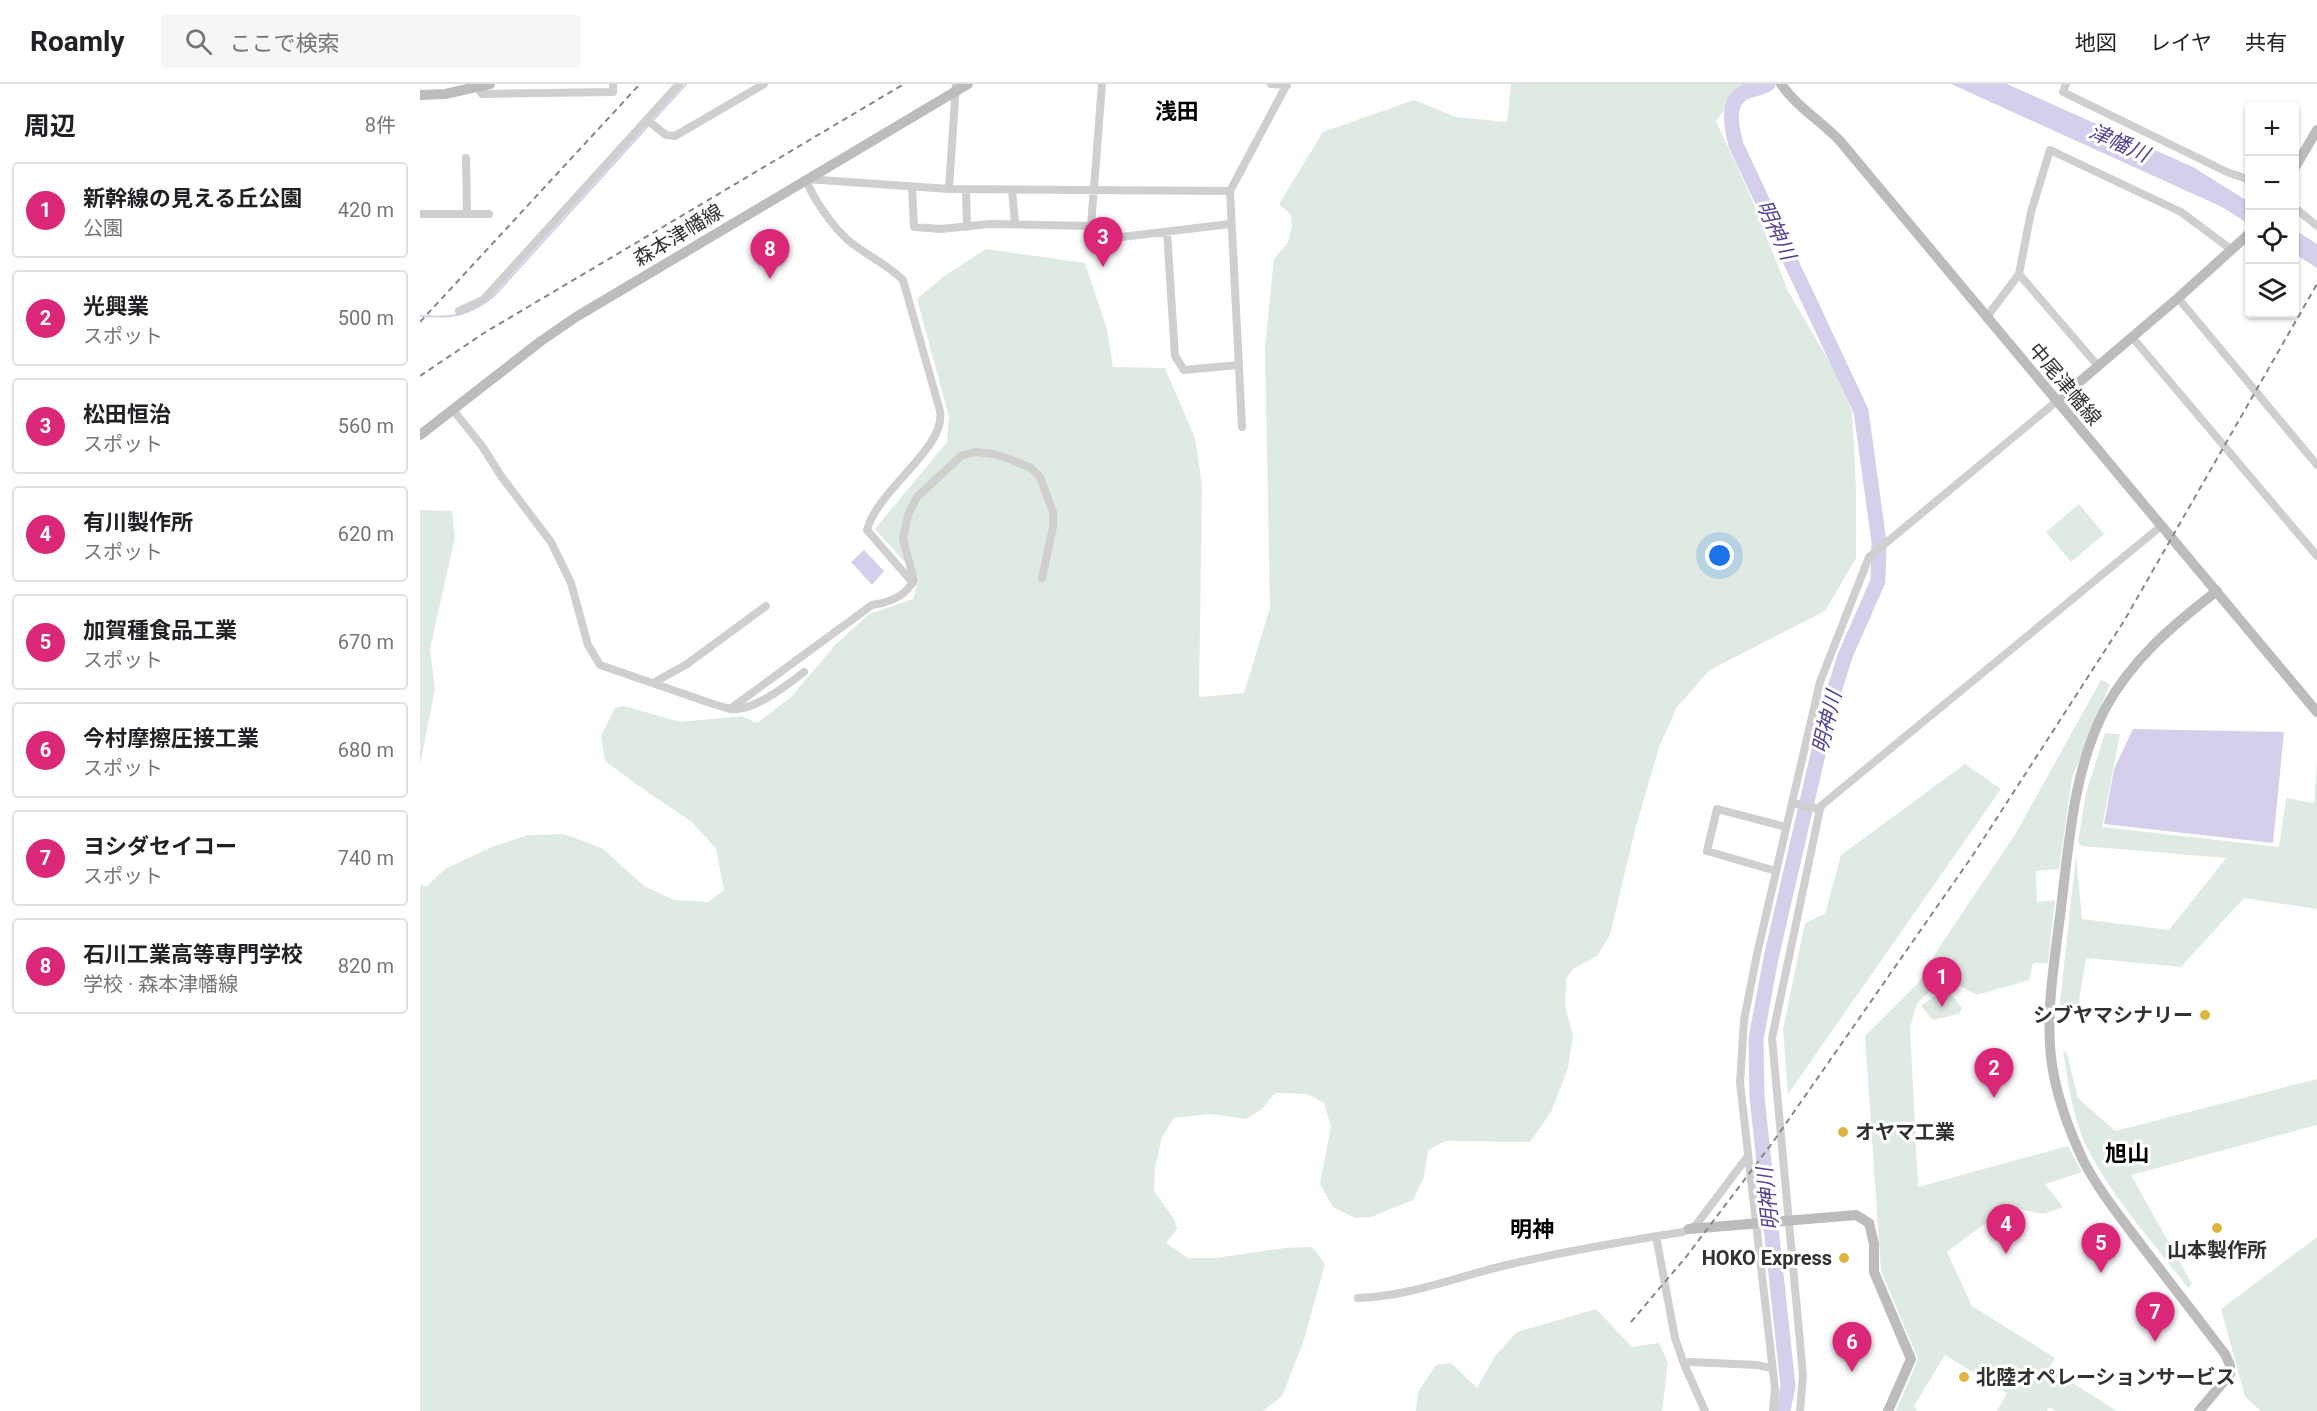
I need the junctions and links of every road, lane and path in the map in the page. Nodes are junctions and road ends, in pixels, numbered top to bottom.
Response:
1 (490, 84) edge
2 (613, 84) edge
3 (680, 84) edge
4 (764, 84) edge
5 (968, 84) edge
6 (1102, 84) edge
7 (1270, 84) edge
8 (1782, 84) edge
9 (2066, 84) edge
10 (1287, 85) edge
11 (478, 88) junction
12 (955, 88) edge
13 (420, 95) edge
14 (650, 123) dead end
15 (2317, 130) edge
16 (466, 158) dead end
17 (2299, 162) edge
18 (2245, 178) edge
19 (806, 179) junction
20 (912, 187) junction
21 (949, 189) junction
22 (966, 189) junction
23 (1012, 190) junction
24 (1095, 190) junction
25 (1230, 191) junction
26 (2298, 210) edge
27 (420, 214) edge
28 (467, 214) junction
29 (489, 214) dead end
30 (1015, 224) junction
31 (1230, 224) junction
32 (1091, 226) junction
33 (2317, 226) edge
34 (967, 227) junction
35 (1167, 232) junction
36 (2245, 238) edge
37 (2232, 250) junction
38 (2019, 274) junction
39 (2178, 298) junction
40 (459, 311) dead end
41 (1986, 318) junction
42 (2132, 337) junction
43 (1238, 365) junction
44 (2098, 366) junction
45 (2057, 401) junction
46 (453, 410) junction
47 (1242, 427) dead end
48 (420, 435) edge
49 (2317, 465) edge
50 (2160, 527) junction
51 (2317, 556) edge
52 (1041, 578) dead end
53 (913, 583) junction
54 (2217, 591) junction
55 (766, 606) dead end
56 (804, 672) dead end
57 (655, 682) junction
58 (730, 709) junction
59 (2317, 712) edge
60 (1794, 804) junction
61 (1816, 809) junction
62 (1786, 827) junction
63 (1776, 871) junction
64 (1748, 1156) junction
65 (1783, 1220) junction
66 (1758, 1222) junction
67 (1689, 1229) junction
68 (1656, 1236) junction
69 (1358, 1298) dead end
70 (1684, 1364) junction
71 (1771, 1368) junction
72 (1706, 1411) edge
73 (1773, 1411) edge
74 (1800, 1411) edge
75 (1888, 1411) edge
76 (2199, 1411) edge

1 - 11 street
2 - 11 street
3 - 40 street
4 - 14 street
5 - 12 street, 森本津幡線
6 - 24 street
7 - 10 street
8 - 41 street, 中尾津幡線
9 - 18 street
10 - 25 street
11 - 13 street
12 - 19 street, 森本津幡線
12 - 21 street
15 - 17 street
16 - 28 street
19 - 20 street
19 - 46 street, 森本津幡線
19 - 53 street
20 - 21 street
20 - 34 street
21 - 22 street
22 - 23 street
22 - 34 street
23 - 24 street
23 - 30 street
24 - 25 street
24 - 32 street
25 - 31 street
26 - 33 street
27 - 28 street
28 - 29 street
30 - 32 street
30 - 34 street
31 - 35 street
31 - 43 street
32 - 35 street
35 - 43 street
36 - 37 street
37 - 38 street
37 - 39 street
38 - 41 street
38 - 44 street
39 - 42 street
39 - 49 street
41 - 45 street, 中尾津幡線
42 - 44 street
42 - 51 street
43 - 47 street
44 - 45 street
45 - 50 street, 中尾津幡線
45 - 60 street
46 - 48 street, 森本津幡線
46 - 57 street
50 - 54 street, 中尾津幡線
50 - 61 street
52 - 53 street
53 - 58 street
54 - 59 street, 中尾津幡線
54 - 76 street
55 - 57 street
56 - 58 street
57 - 58 street
60 - 61 street
60 - 62 street
61 - 65 street
62 - 63 street
62 - 63 street
63 - 64 street
64 - 66 street
64 - 67 street
65 - 66 street
65 - 74 street
65 - 75 street
66 - 67 street
66 - 71 street
67 - 68 street
68 - 69 street
68 - 70 street
70 - 71 street
70 - 72 street
71 - 73 street

